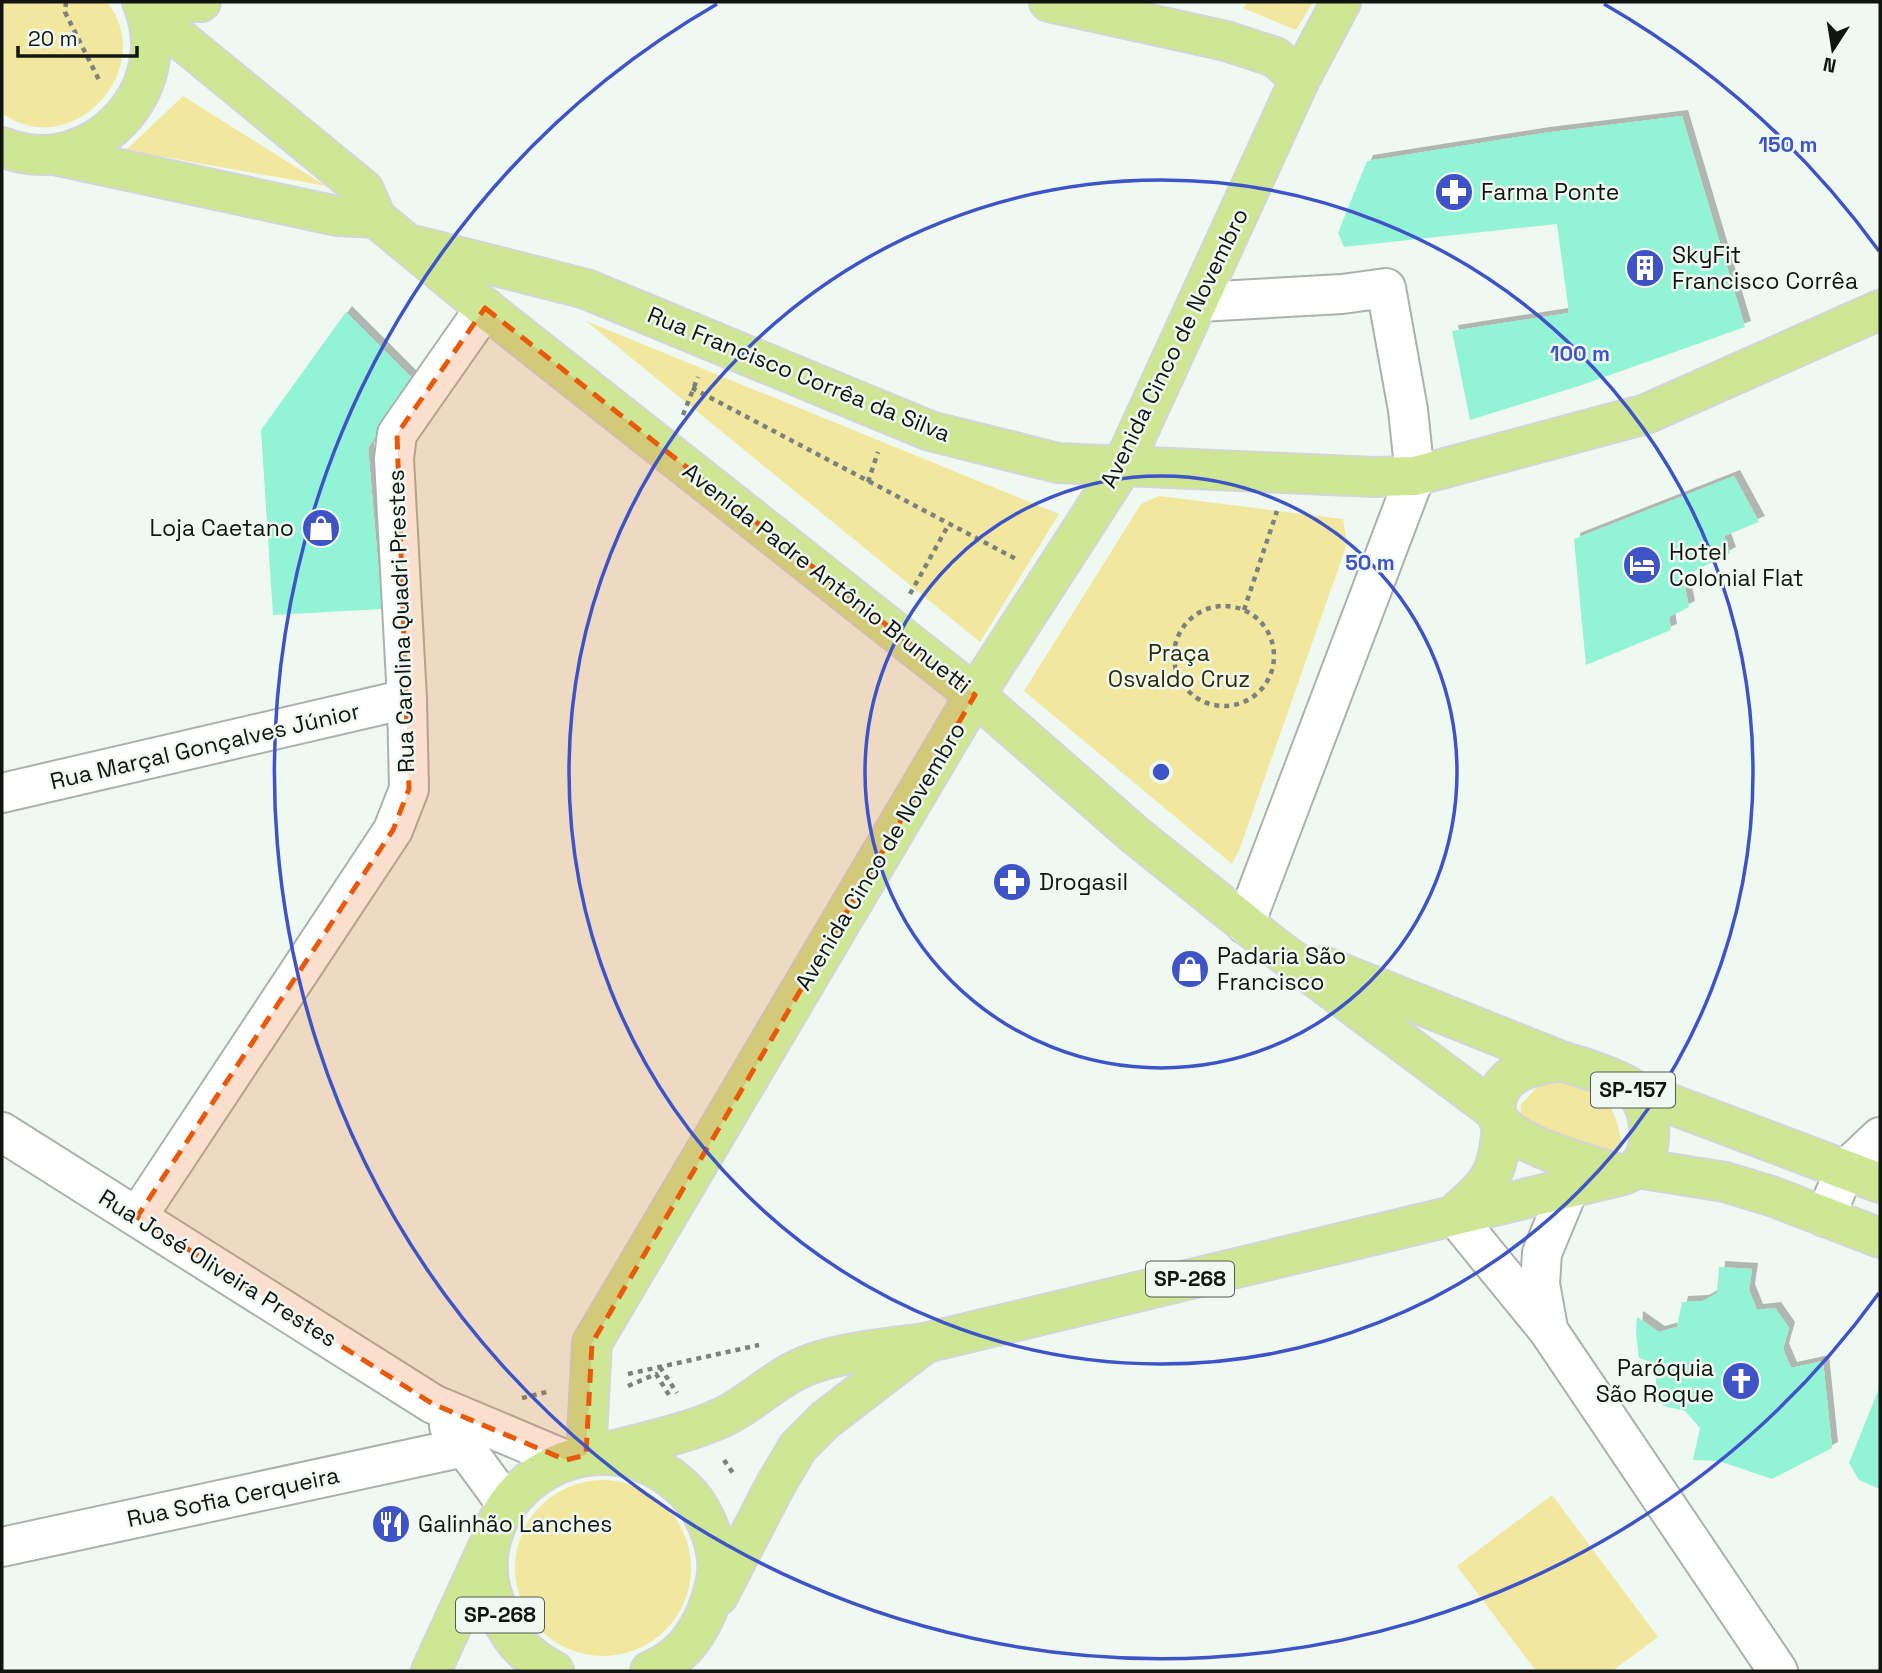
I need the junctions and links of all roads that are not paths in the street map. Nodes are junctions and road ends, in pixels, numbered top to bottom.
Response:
1 (201, 2) edge
2 (211, 2) edge
3 (229, 2) edge
4 (1099, 2) edge
5 (1341, 2) edge
6 (1053, 3) edge
7 (144, 5) edge
8 (1300, 79) junction
9 (6, 151) edge
10 (54, 155) junction
11 (376, 218) junction
12 (409, 244) junction
13 (1199, 302) junction
14 (485, 308) junction
15 (1880, 310) edge
16 (1122, 467) junction
17 (1415, 476) junction
18 (975, 695) junction
19 (407, 699) junction
20 (2, 793) edge
21 (1259, 934) junction
22 (1561, 1060) junction
23 (1636, 1091) junction
24 (1499, 1118) junction
25 (2, 1132) edge
26 (1880, 1137) edge
27 (1845, 1170) junction
28 (1630, 1172) junction
29 (1880, 1183) edge
30 (1569, 1188) junction
31 (1454, 1214) junction
32 (137, 1217) junction
33 (1825, 1217) junction
34 (1880, 1238) edge
35 (1548, 1330) junction
36 (925, 1343) junction
37 (482, 1439) junction
38 (584, 1456) junction
39 (499, 1521) junction
40 (2, 1546) edge
41 (708, 1615) junction
42 (431, 1671) edge
43 (554, 1671) edge
44 (650, 1671) edge
45 (1778, 1671) edge

1 - 7 main road
2 - 3 main road
4 - 6 main road
5 - 8 main road, Avenida Cinco de Novembro
6 - 8 main road
7 - 10 main road
7 - 11 main road, Avenida Padre Antônio Brunuetti
8 - 13 main road, Avenida Cinco de Novembro
9 - 10 main road
10 - 11 main road
11 - 12 main road, Avenida Padre Antônio Brunuetti
12 - 14 main road, Avenida Padre Antônio Brunuetti
12 - 16 main road, Rua Francisco Corrêa da Silva
13 - 16 main road, Avenida Cinco de Novembro
13 - 17 street
14 - 18 main road, Avenida Padre Antônio Brunuetti
14 - 19 street, Rua Carolina Quadri Prestes
15 - 17 main road, Rua Francisco Corrêa da Silva
16 - 17 main road, Rua Francisco Corrêa da Silva
16 - 18 main road, Avenida Cinco de Novembro
17 - 21 street
18 - 21 main road, Avenida Padre Antônio Brunuetti
18 - 38 main road, Avenida Cinco de Novembro
19 - 20 street, Rua Marçal Gonçalves Júnior
19 - 32 street, Rua Carolina Quadri Prestes
21 - 22 main road, Avenida Padre Antônio Brunuetti
21 - 24 main road, Avenida Padre Antônio Brunuetti
22 - 23 main road, SP-157
22 - 24 main road, SP-157
23 - 27 main road, SP-157
23 - 28 main road, SP-157
24 - 28 main road
24 - 31 main road, SP-268
25 - 32 street, Rua José Oliveira Prestes
26 - 27 street
27 - 29 main road, SP-157
27 - 33 street
28 - 30 main road, SP-268
28 - 33 main road
30 - 31 main road, SP-268
30 - 35 street
31 - 35 street
31 - 36 main road, SP-268
32 - 37 street, Rua José Oliveira Prestes
33 - 34 main road
35 - 45 street
36 - 38 main road, SP-268
36 - 41 main road, SP-268
37 - 38 street, Rua José Oliveira Prestes
37 - 39 street
37 - 40 street, Rua Sofia Cerqueira
38 - 39 main road, SP-268
38 - 41 main road, SP-268
39 - 42 main road, SP-268
39 - 43 main road, SP-268
41 - 44 main road, SP-268

